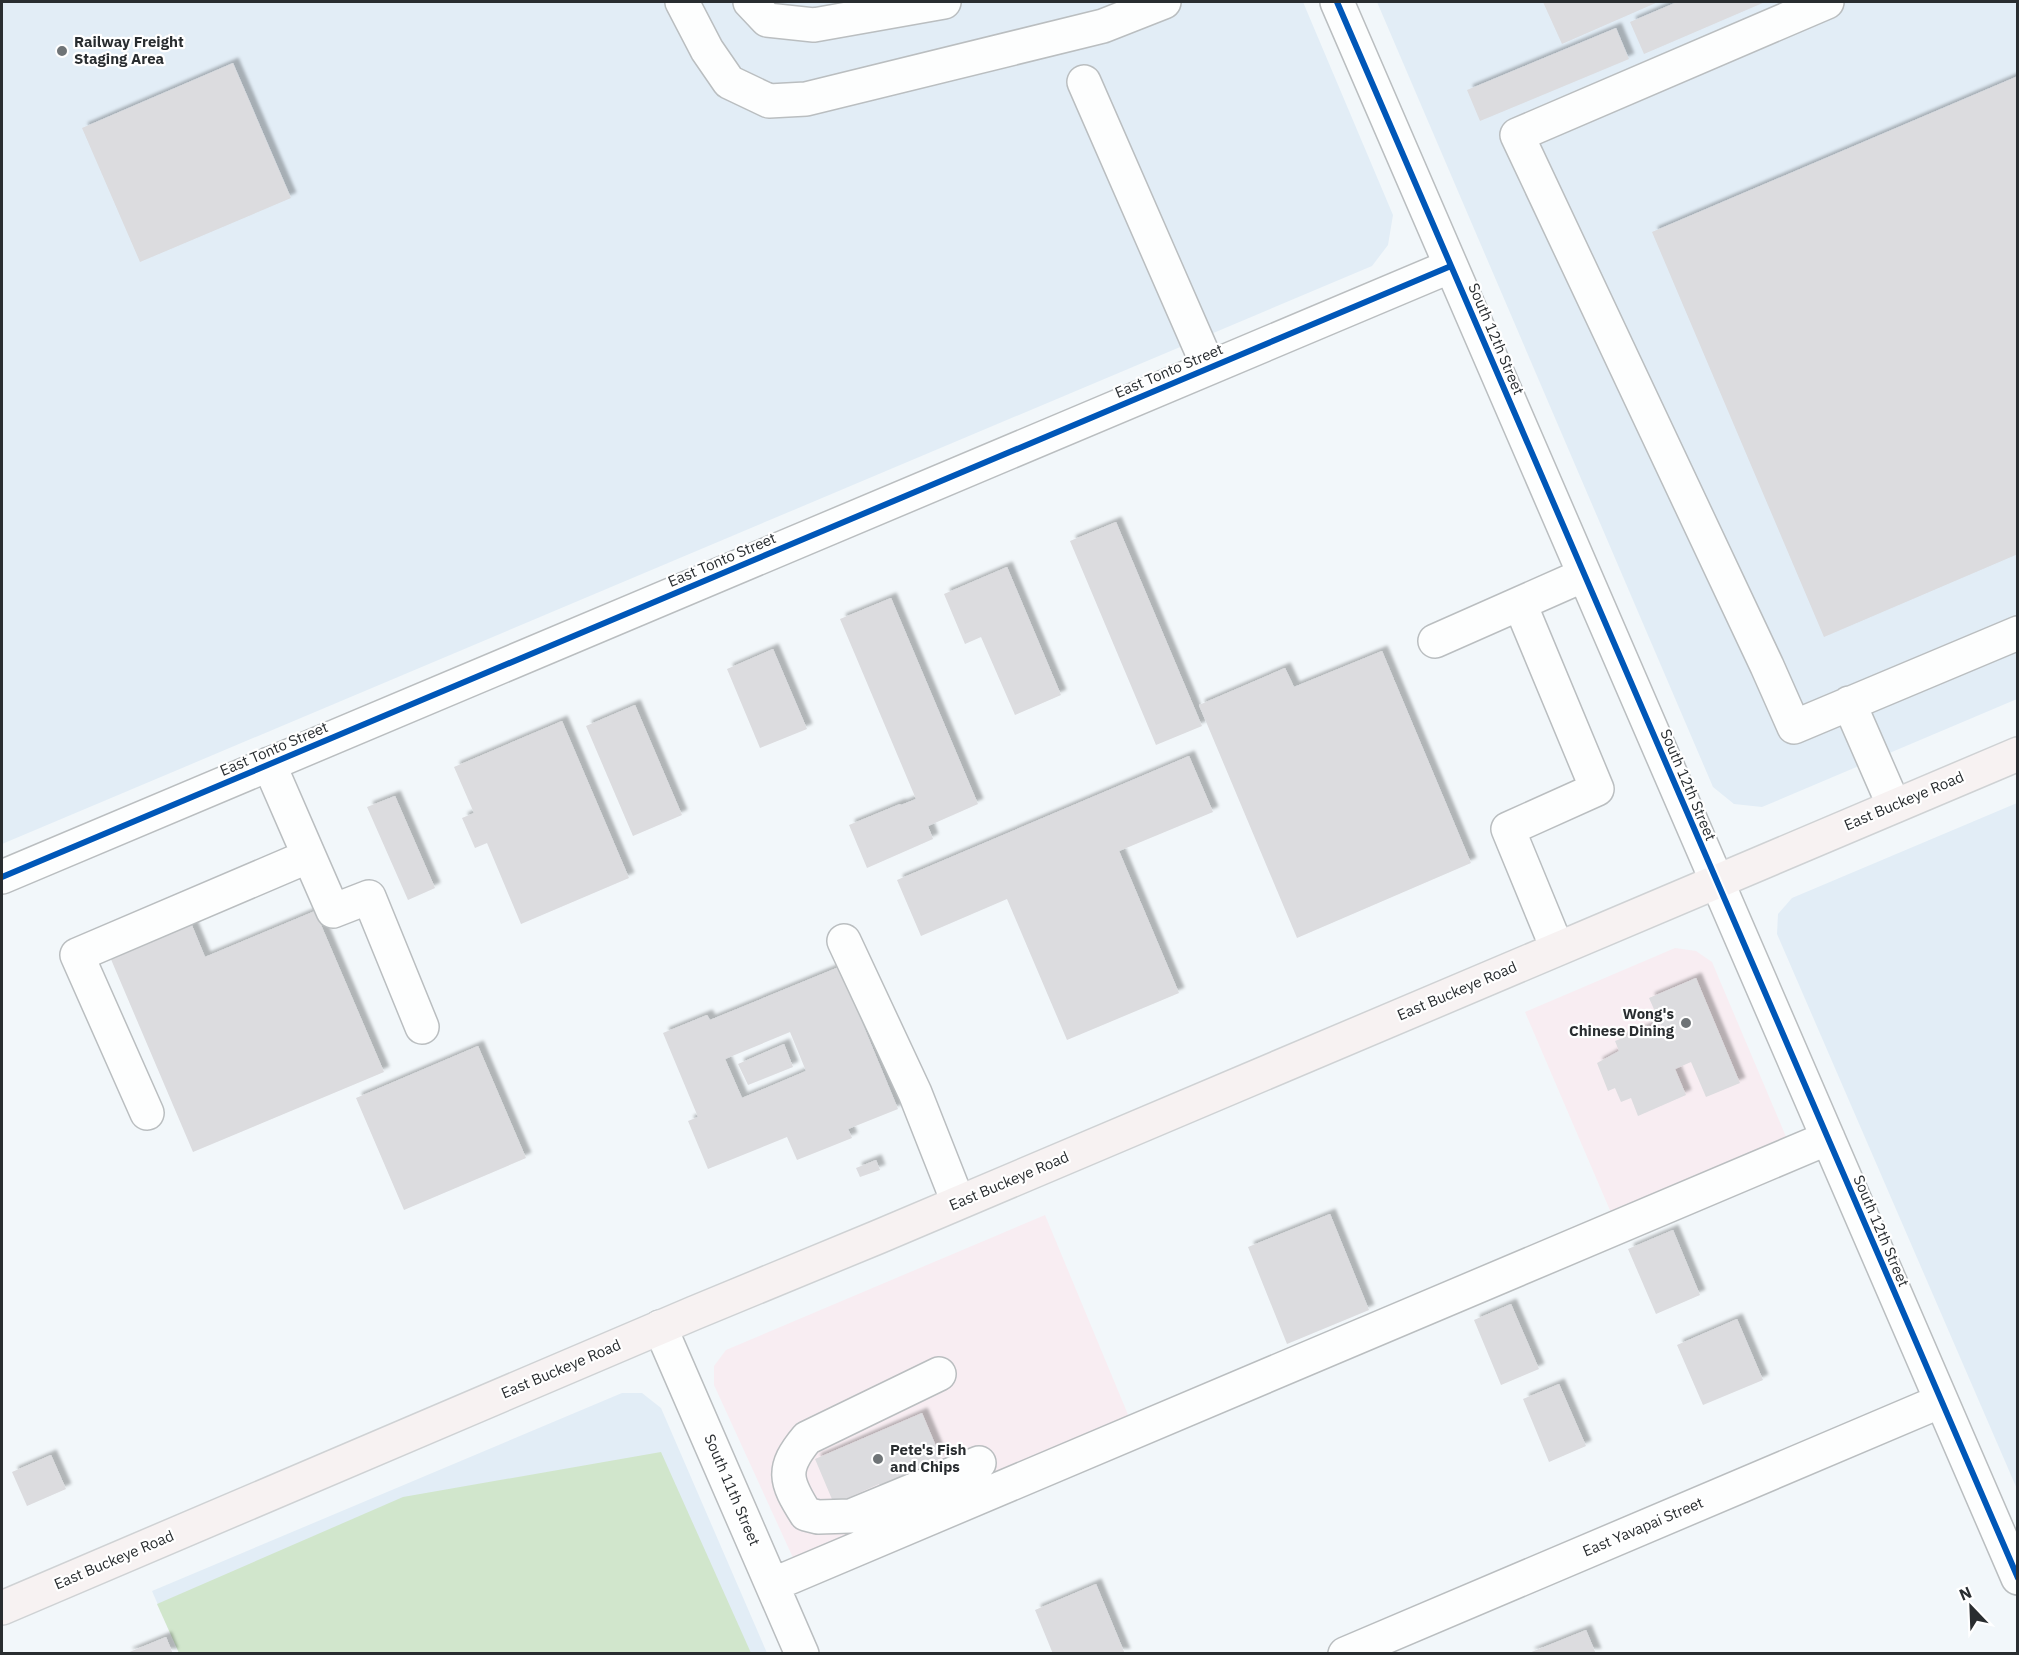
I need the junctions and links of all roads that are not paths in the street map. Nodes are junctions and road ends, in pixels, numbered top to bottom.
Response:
1 (682, 2) edge
2 (750, 2) edge
3 (944, 2) edge
4 (1164, 2) edge
5 (1337, 2) edge
6 (1827, 2) edge
7 (1084, 82) dead end
8 (1451, 266) junction
9 (1209, 368) junction
10 (1584, 575) junction
11 (1520, 604) junction
12 (2018, 633) edge
13 (1435, 641) dead end
14 (1849, 703) junction
15 (2018, 754) edge
16 (269, 764) junction
17 (1894, 806) junction
18 (309, 856) junction
19 (2, 877) edge
20 (1716, 881) junction
21 (844, 941) dead end
22 (1557, 948) junction
23 (423, 1027) dead end
24 (147, 1113) dead end
25 (1828, 1138) junction
26 (958, 1202) junction
27 (660, 1327) junction
28 (939, 1374) dead end
29 (1941, 1401) junction
30 (979, 1463) dead end
31 (2018, 1578) edge
32 (772, 1585) junction
33 (2, 1608) edge
34 (802, 1653) edge
35 (1346, 1653) edge

1 - 4 street
2 - 3 street
5 - 8 street, South 12th Street
6 - 14 street
7 - 9 street
8 - 9 street, East Tonto Street
8 - 10 street, South 12th Street
9 - 16 street, East Tonto Street
10 - 11 street
10 - 20 street, South 12th Street
11 - 13 street
11 - 22 street
12 - 14 street
14 - 17 street
15 - 17 main road, East Buckeye Road
16 - 18 street
16 - 19 street, East Tonto Street
17 - 20 main road, East Buckeye Road
18 - 23 street
18 - 24 street
20 - 22 main road, East Buckeye Road
20 - 25 street, South 12th Street
21 - 26 street
22 - 26 main road, East Buckeye Road
25 - 29 street, South 12th Street
25 - 32 street
26 - 27 main road, East Buckeye Road
27 - 32 street, South 11th Street
27 - 33 main road, East Buckeye Road
28 - 30 street
29 - 31 street, South 12th Street
29 - 35 street, East Yavapai Street
32 - 34 street, South 11th Street

